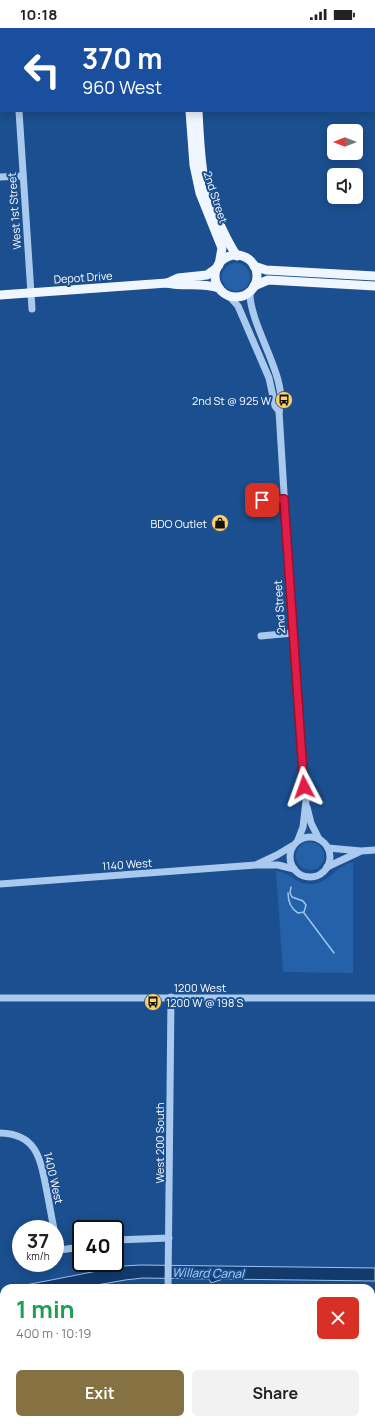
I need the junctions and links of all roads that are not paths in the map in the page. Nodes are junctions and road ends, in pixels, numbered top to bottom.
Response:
1 (19, 112) edge
2 (190, 112) edge
3 (198, 112) edge
4 (23, 176) junction
5 (0, 177) edge
6 (237, 256) junction
7 (218, 266) junction
8 (254, 266) junction
9 (375, 276) edge
10 (167, 283) junction
11 (375, 286) edge
12 (219, 288) junction
13 (252, 289) junction
14 (31, 293) junction
15 (0, 295) edge
16 (228, 296) junction
17 (32, 309) dead end
18 (279, 411) junction
19 (284, 499) junction
20 (251, 501) dead end
21 (293, 633) junction
22 (261, 636) dead end
23 (306, 801) junction
24 (319, 839) junction
25 (298, 840) junction
26 (292, 846) junction
27 (328, 848) junction
28 (375, 850) edge
29 (362, 851) junction
30 (256, 864) junction
31 (327, 867) junction
32 (294, 869) junction
33 (0, 884) edge
34 (170, 997) junction
35 (0, 998) edge
36 (375, 998) edge
37 (0, 1133) edge
38 (52, 1220) edge
39 (169, 1238) junction
40 (124, 1239) edge
41 (168, 1284) edge

1 - 4 street, West 1st Street
2 - 7 main road, 2nd Street
3 - 6 main road, 2nd Street
4 - 5 street
4 - 14 street, West 1st Street
6 - 7 main road
6 - 8 main road
7 - 10 main road, Depot Drive
7 - 12 main road
8 - 9 main road
8 - 13 main road
10 - 12 main road, Depot Drive
10 - 14 main road, Depot Drive
11 - 13 main road
12 - 16 main road
13 - 16 main road
13 - 18 street, 2nd Street
14 - 15 main road, Depot Drive
14 - 17 street, West 1st Street
16 - 18 street, 2nd Street
18 - 19 street, 2nd Street
19 - 20 street
19 - 21 street, 2nd Street
21 - 22 street
21 - 23 street, 2nd Street
23 - 24 street, 2nd Street
23 - 25 street, 2nd Street
24 - 25 street
24 - 27 street
25 - 26 street
26 - 30 street, 1140 West
26 - 32 street
27 - 29 street
27 - 31 street
28 - 29 street
29 - 31 street
30 - 32 street, 1140 West
30 - 33 street, 1140 West
31 - 32 street
34 - 35 street, 1200 West
34 - 36 street, 1200 West
34 - 39 street, West 200 South
37 - 38 street, 1400 West
39 - 40 street
39 - 41 street, West 200 South

